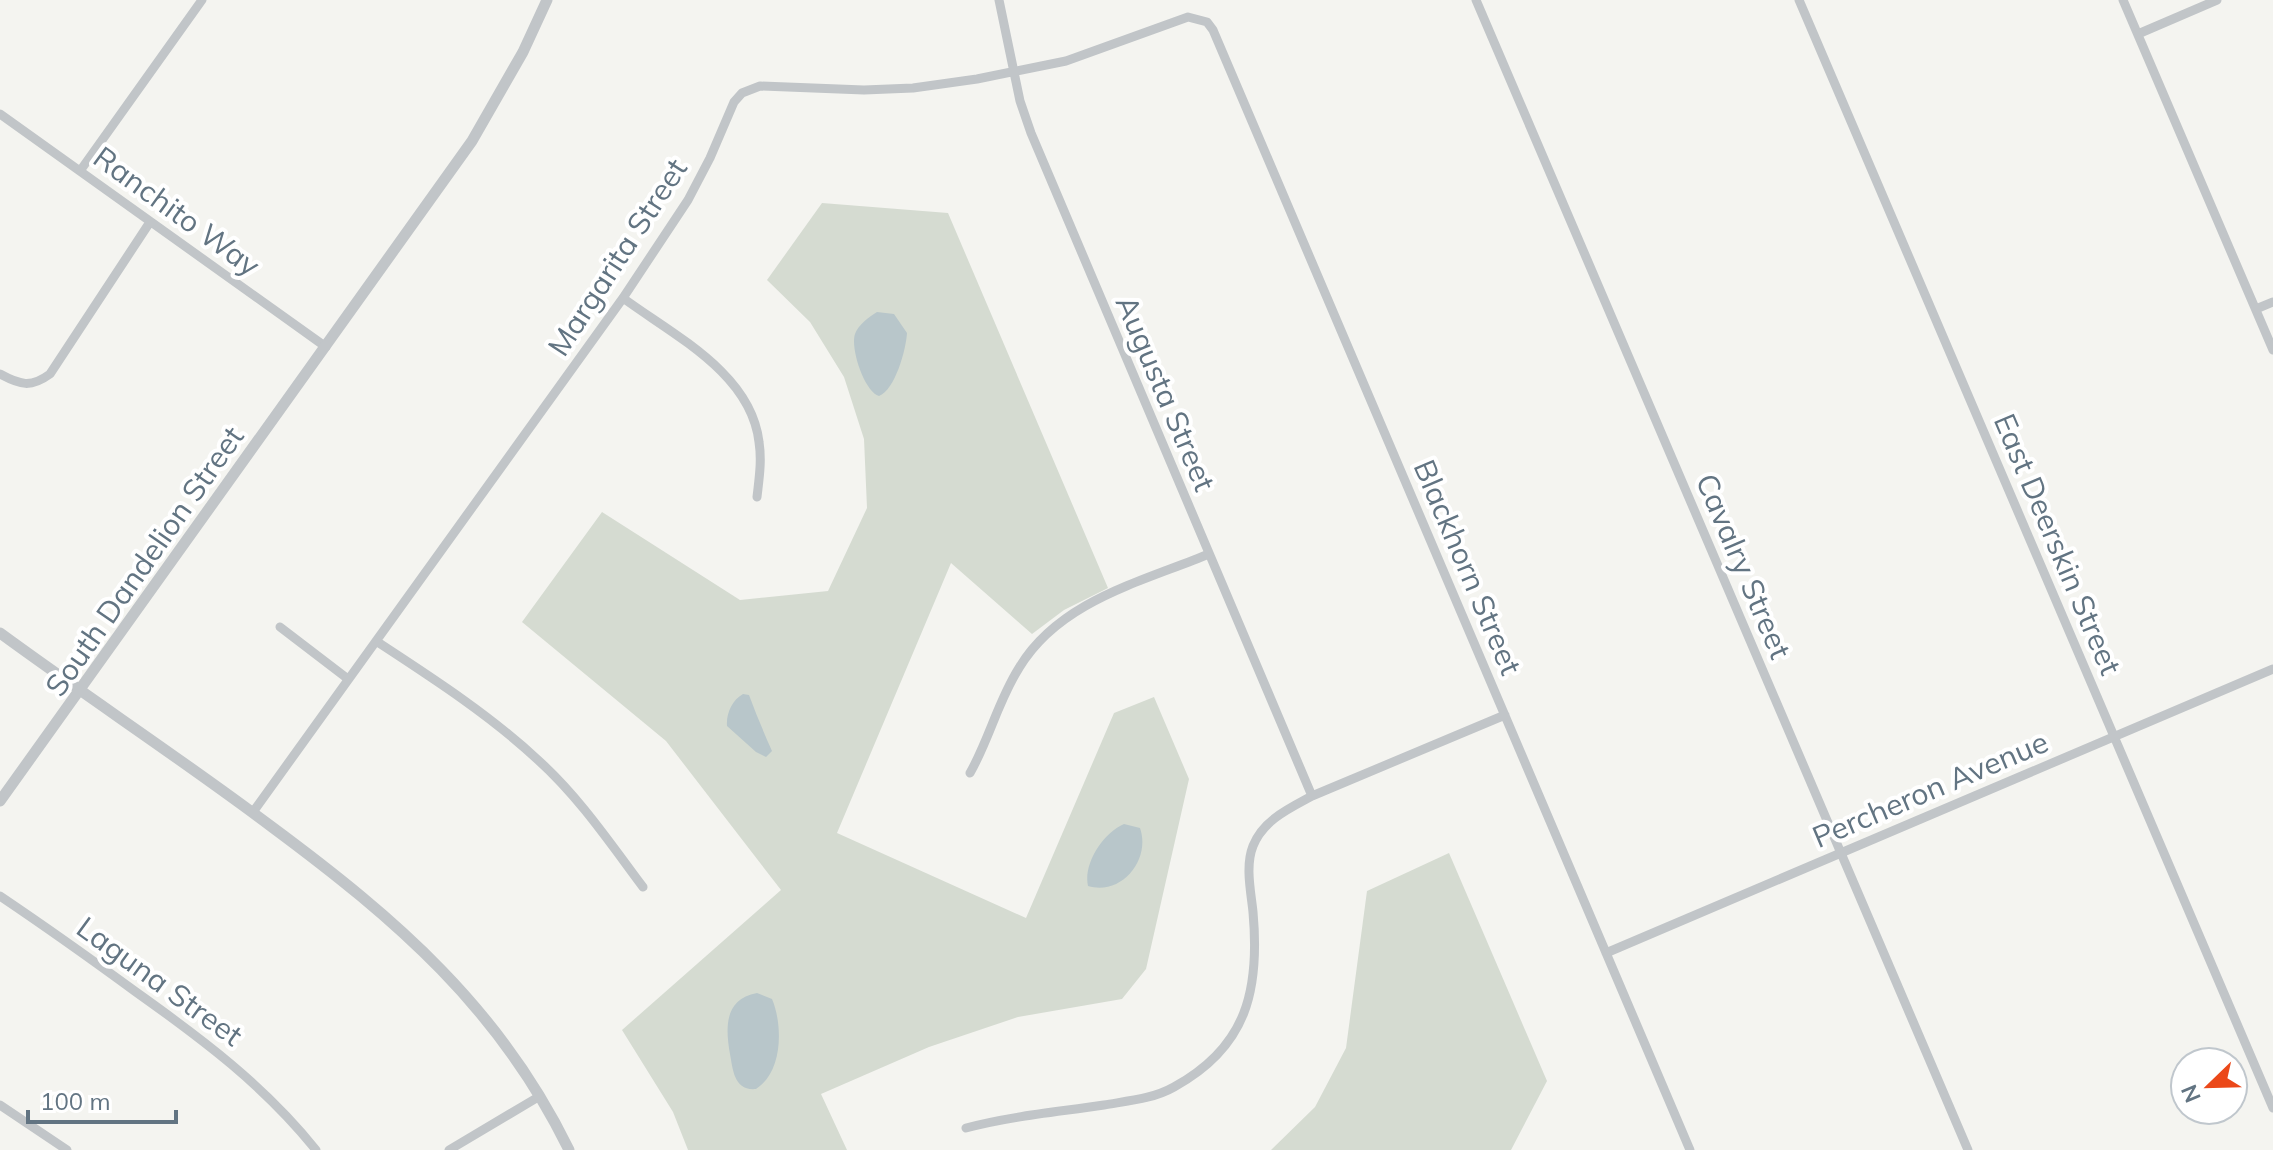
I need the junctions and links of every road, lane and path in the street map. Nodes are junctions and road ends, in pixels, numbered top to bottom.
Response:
1 (202, 0) edge
2 (547, 0) edge
3 (999, 0) edge
4 (1476, 0) edge
5 (1799, 0) edge
6 (2123, 0) edge
7 (2217, 0) edge
8 (1188, 17) joint
9 (2138, 34) junction
10 (1014, 72) junction
11 (0, 114) edge
12 (80, 171) junction
13 (150, 222) junction
14 (623, 298) junction
15 (2273, 302) edge
16 (2256, 309) junction
17 (326, 347) junction
18 (2273, 350) edge
19 (0, 374) edge
20 (757, 497) dead end
21 (1209, 554) junction
22 (280, 627) dead end
23 (0, 633) edge
24 (376, 641) junction
25 (2273, 669) edge
26 (348, 679) junction
27 (80, 692) junction
28 (1505, 715) junction
29 (2114, 736) junction
30 (970, 773) dead end
31 (1312, 796) junction
32 (0, 801) edge
33 (253, 812) junction
34 (1842, 853) junction
35 (643, 887) dead end
36 (0, 896) edge
37 (1606, 953) junction
38 (540, 1096) junction
39 (0, 1105) edge
40 (2273, 1108) edge
41 (966, 1128) dead end
42 (67, 1150) edge
43 (316, 1150) edge
44 (449, 1150) edge
45 (569, 1150) edge
46 (1690, 1150) edge
47 (1968, 1150) edge

1 - 12 street
2 - 17 street, South Dandelion Street
3 - 10 street, Augusta Street
4 - 34 street, Cavalry Street
5 - 29 street, East Deerskin Street
6 - 9 street
7 - 9 street
8 - 10 street, Margarita Street
8 - 28 street, Blackhorn Street
9 - 16 street
10 - 14 street, Margarita Street
10 - 21 street, Augusta Street
11 - 12 street, Ranchito Way
12 - 13 street, Ranchito Way
13 - 17 street, Ranchito Way
13 - 19 street
14 - 20 street
14 - 24 street, Margarita Street
15 - 16 street
16 - 18 street
17 - 27 street, South Dandelion Street
21 - 30 street
21 - 31 street, Augusta Street
22 - 26 street
23 - 27 street
24 - 26 street, Margarita Street
24 - 35 street
25 - 29 street, Percheron Avenue
26 - 33 street, Margarita Street
27 - 32 street, South Dandelion Street
27 - 33 street
28 - 31 street
28 - 37 street, Blackhorn Street
29 - 34 street, Percheron Avenue
29 - 40 street, East Deerskin Street
31 - 41 street
33 - 38 street
34 - 37 street, Percheron Avenue
34 - 47 street, Cavalry Street
36 - 43 street, Laguna Street
37 - 46 street, Blackhorn Street
38 - 44 street
38 - 45 street
39 - 42 street

